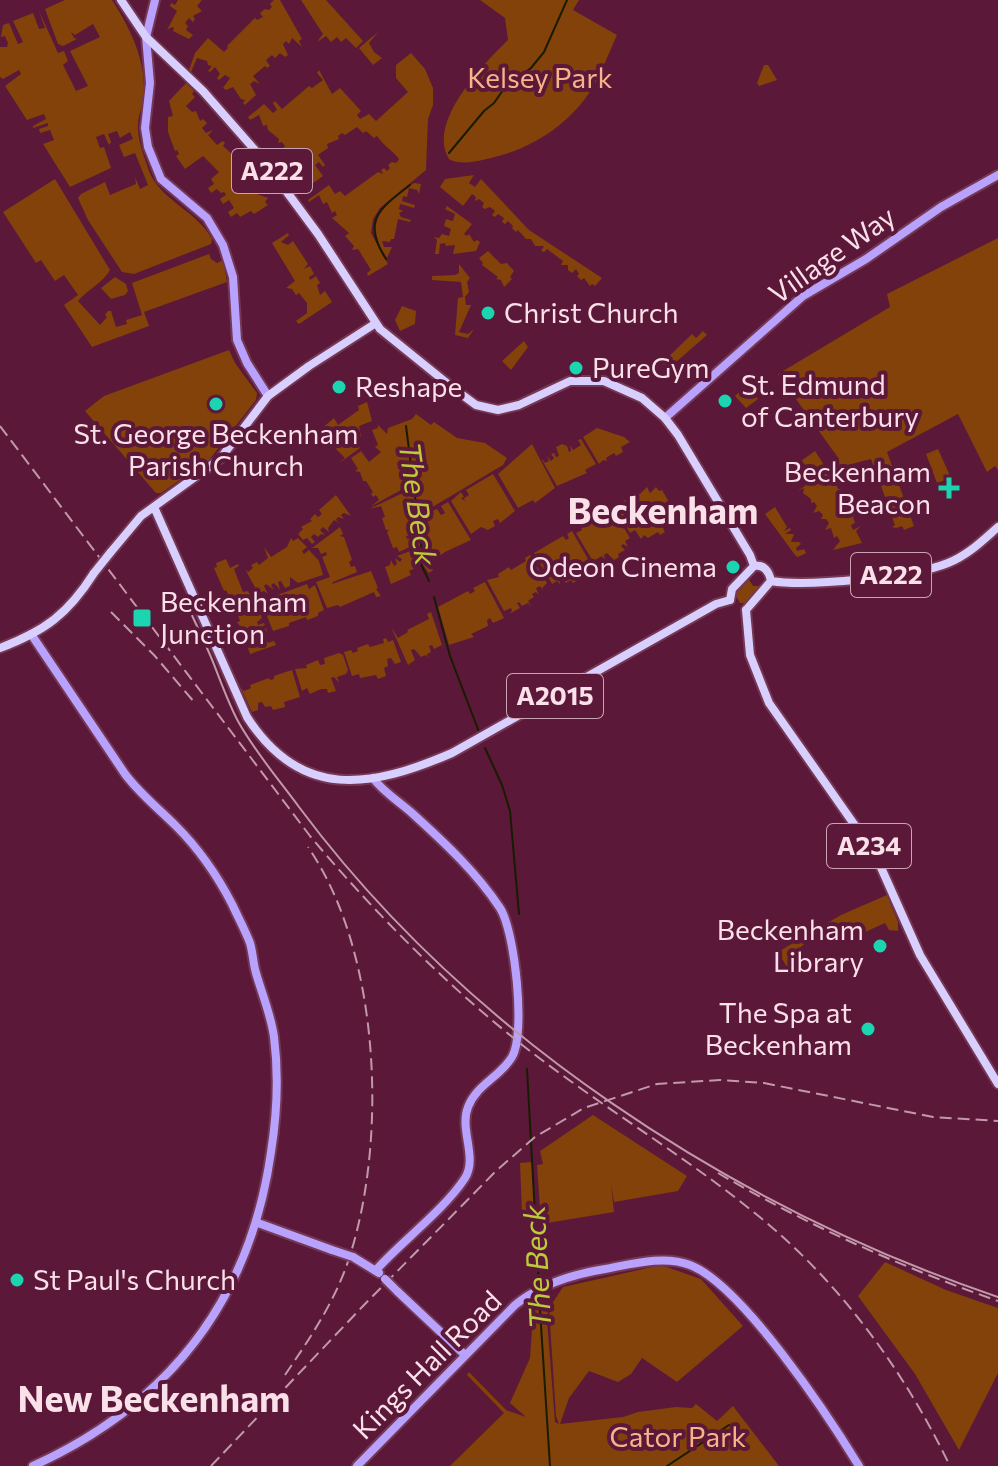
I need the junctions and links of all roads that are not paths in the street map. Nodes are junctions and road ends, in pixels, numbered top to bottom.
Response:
1 (121, 0) edge
2 (155, 0) edge
3 (146, 37) junction
4 (998, 175) edge
5 (376, 323) junction
6 (268, 396) junction
7 (665, 418) junction
8 (154, 507) junction
9 (998, 527) edge
10 (754, 566) junction
11 (771, 581) junction
12 (730, 600) junction
13 (746, 610) junction
14 (31, 634) junction
15 (0, 648) edge
16 (373, 778) junction
17 (998, 1084) edge
18 (258, 1223) junction
19 (376, 1270) junction
20 (465, 1355) junction
21 (33, 1466) edge
22 (357, 1466) edge
23 (859, 1466) edge

1 - 3 main road, A222
2 - 3 street
3 - 5 main road, A222
3 - 6 street
4 - 7 street, Village Way
5 - 6 main road
5 - 7 main road, A222
6 - 8 main road
7 - 10 main road, A222
8 - 14 main road, bridge
8 - 16 main road, A2015
9 - 11 main road, A222
10 - 11 main road
10 - 12 main road
11 - 13 main road
12 - 13 main road
12 - 16 main road, A2015
13 - 17 main road, A234
14 - 15 main road
14 - 18 street
16 - 19 street
18 - 19 street, bridge
18 - 21 street
19 - 20 street, bridge
20 - 22 street, Kings Hall Road
20 - 23 street, Kings Hall Road

